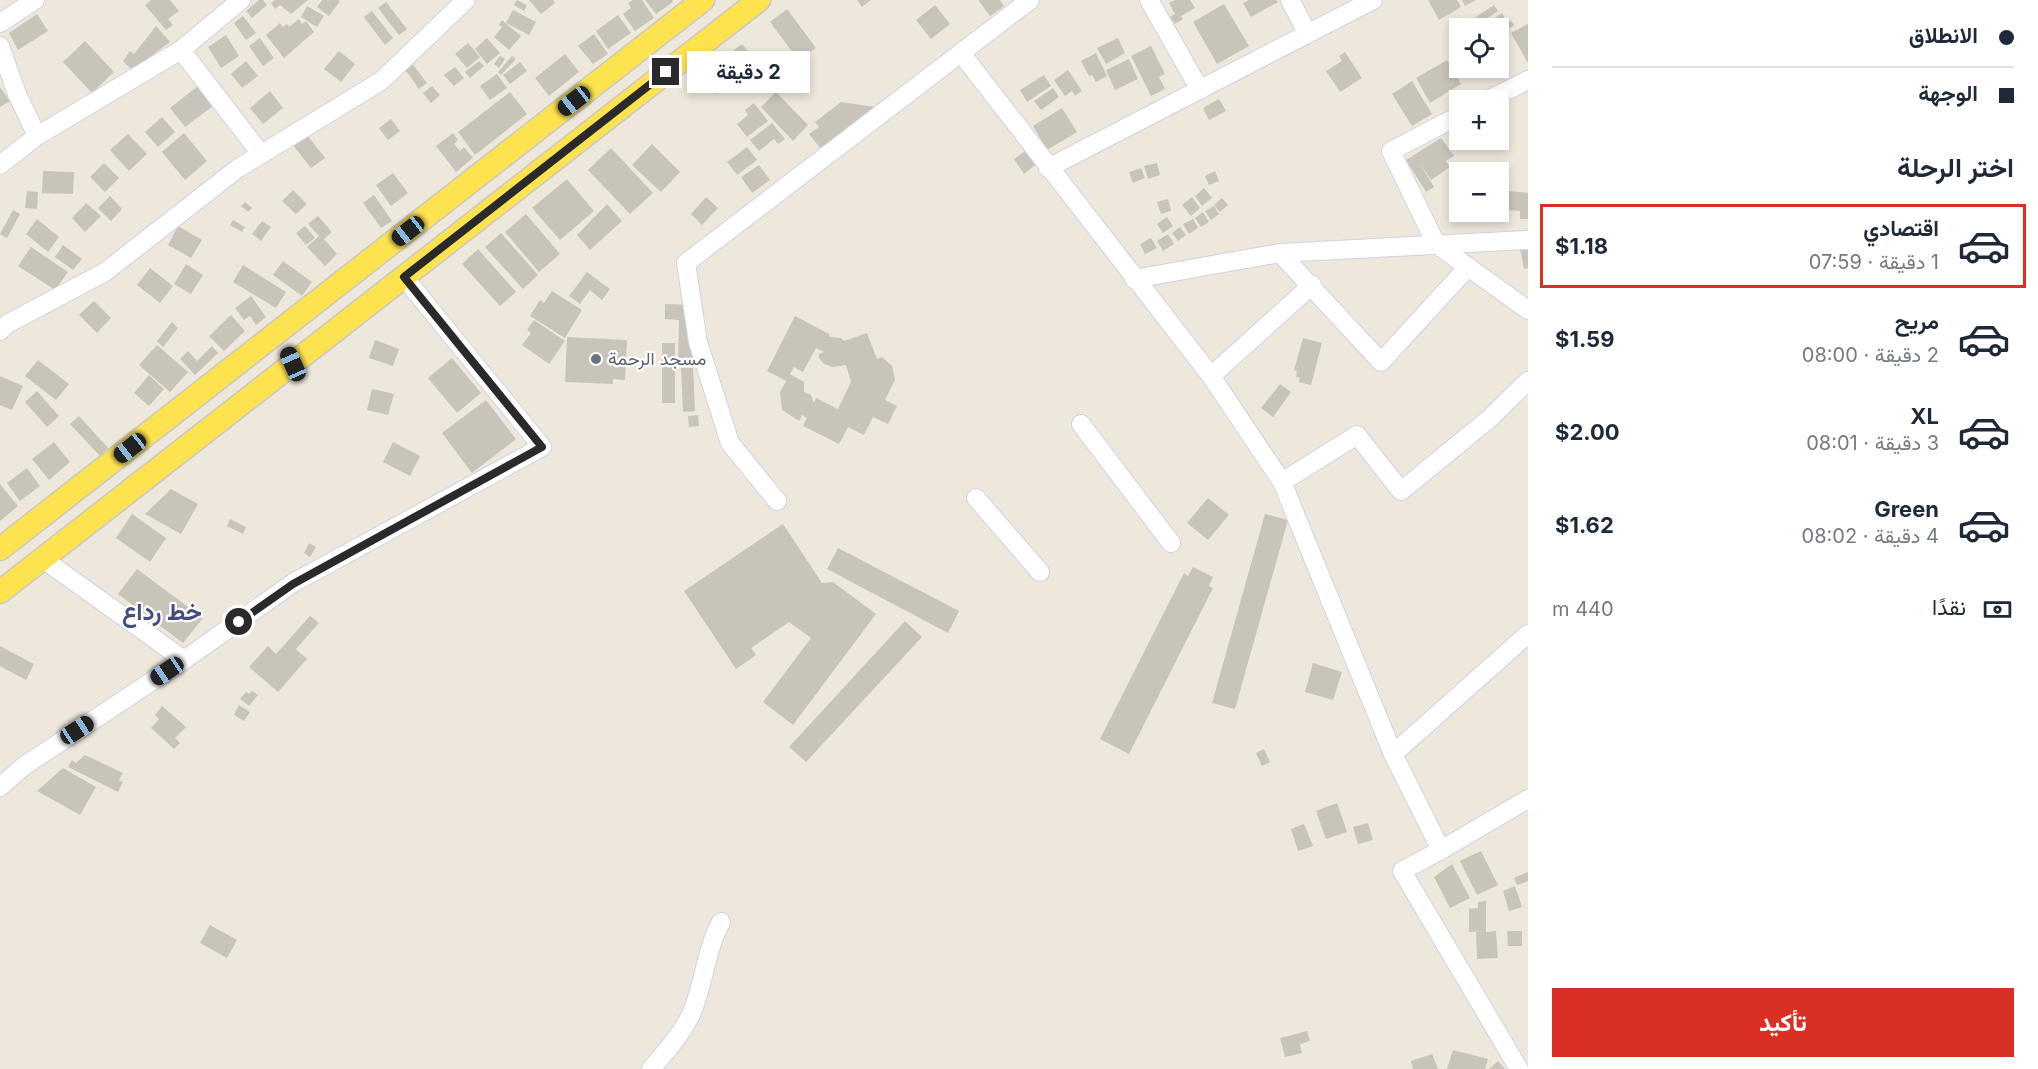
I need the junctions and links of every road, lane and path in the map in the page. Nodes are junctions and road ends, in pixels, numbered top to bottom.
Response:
1 (34, 0) edge
2 (241, 0) edge
3 (466, 0) edge
4 (703, 0) edge
5 (759, 0) edge
6 (1030, 0) edge
7 (1149, 0) edge
8 (1290, 0) edge
9 (1372, 0) edge
10 (0, 23) edge
11 (1308, 34) junction
12 (0, 46) edge
13 (181, 50) junction
14 (961, 53) junction
15 (1528, 80) edge
16 (1200, 90) junction
17 (1508, 90) edge
18 (1449, 121) edge
19 (37, 136) junction
20 (261, 154) junction
21 (0, 165) edge
22 (1048, 168) junction
23 (426, 216) junction
24 (1528, 240) edge
25 (1436, 244) junction
26 (443, 246) junction
27 (1280, 253) junction
28 (1468, 267) junction
29 (404, 277) junction
30 (1134, 279) junction
31 (1312, 285) junction
32 (1528, 310) edge
33 (2, 324) edge
34 (279, 332) junction
35 (293, 364) junction
36 (1211, 376) junction
37 (1528, 381) edge
38 (1081, 424) dead end
39 (1282, 483) junction
40 (976, 498) dead end
41 (777, 501) dead end
42 (1171, 543) dead end
43 (0, 549) edge
44 (43, 559) junction
45 (1040, 572) dead end
46 (0, 592) edge
47 (1528, 634) edge
48 (184, 660) junction
49 (1393, 754) junction
50 (0, 787) edge
51 (1528, 800) edge
52 (1441, 850) junction
53 (721, 922) dead end
54 (651, 1069) edge
55 (1519, 1069) edge

1 - 10 street
2 - 13 street
3 - 20 street
4 - 23 main road
5 - 26 main road
6 - 14 street
7 - 16 street
8 - 11 street
9 - 11 street
11 - 16 street
12 - 19 street
13 - 19 street
13 - 20 street
14 - 22 street
14 - 41 street
15 - 17 street
16 - 22 street
18 - 25 street
19 - 21 street
20 - 33 street
22 - 30 street
23 - 26 main road
23 - 34 main road
24 - 25 street
25 - 27 street
25 - 28 street
26 - 29 main road
27 - 30 street
27 - 31 street
28 - 31 street
28 - 32 street
29 - 35 main road
29 - 48 street
30 - 36 street
31 - 36 street
34 - 35 main road
34 - 43 main road
35 - 44 main road
36 - 39 street
37 - 39 street
38 - 42 street
39 - 49 street
40 - 45 street
44 - 46 main road
44 - 48 street
47 - 49 street
48 - 50 street
49 - 52 street
51 - 52 street
52 - 55 street
53 - 54 street

